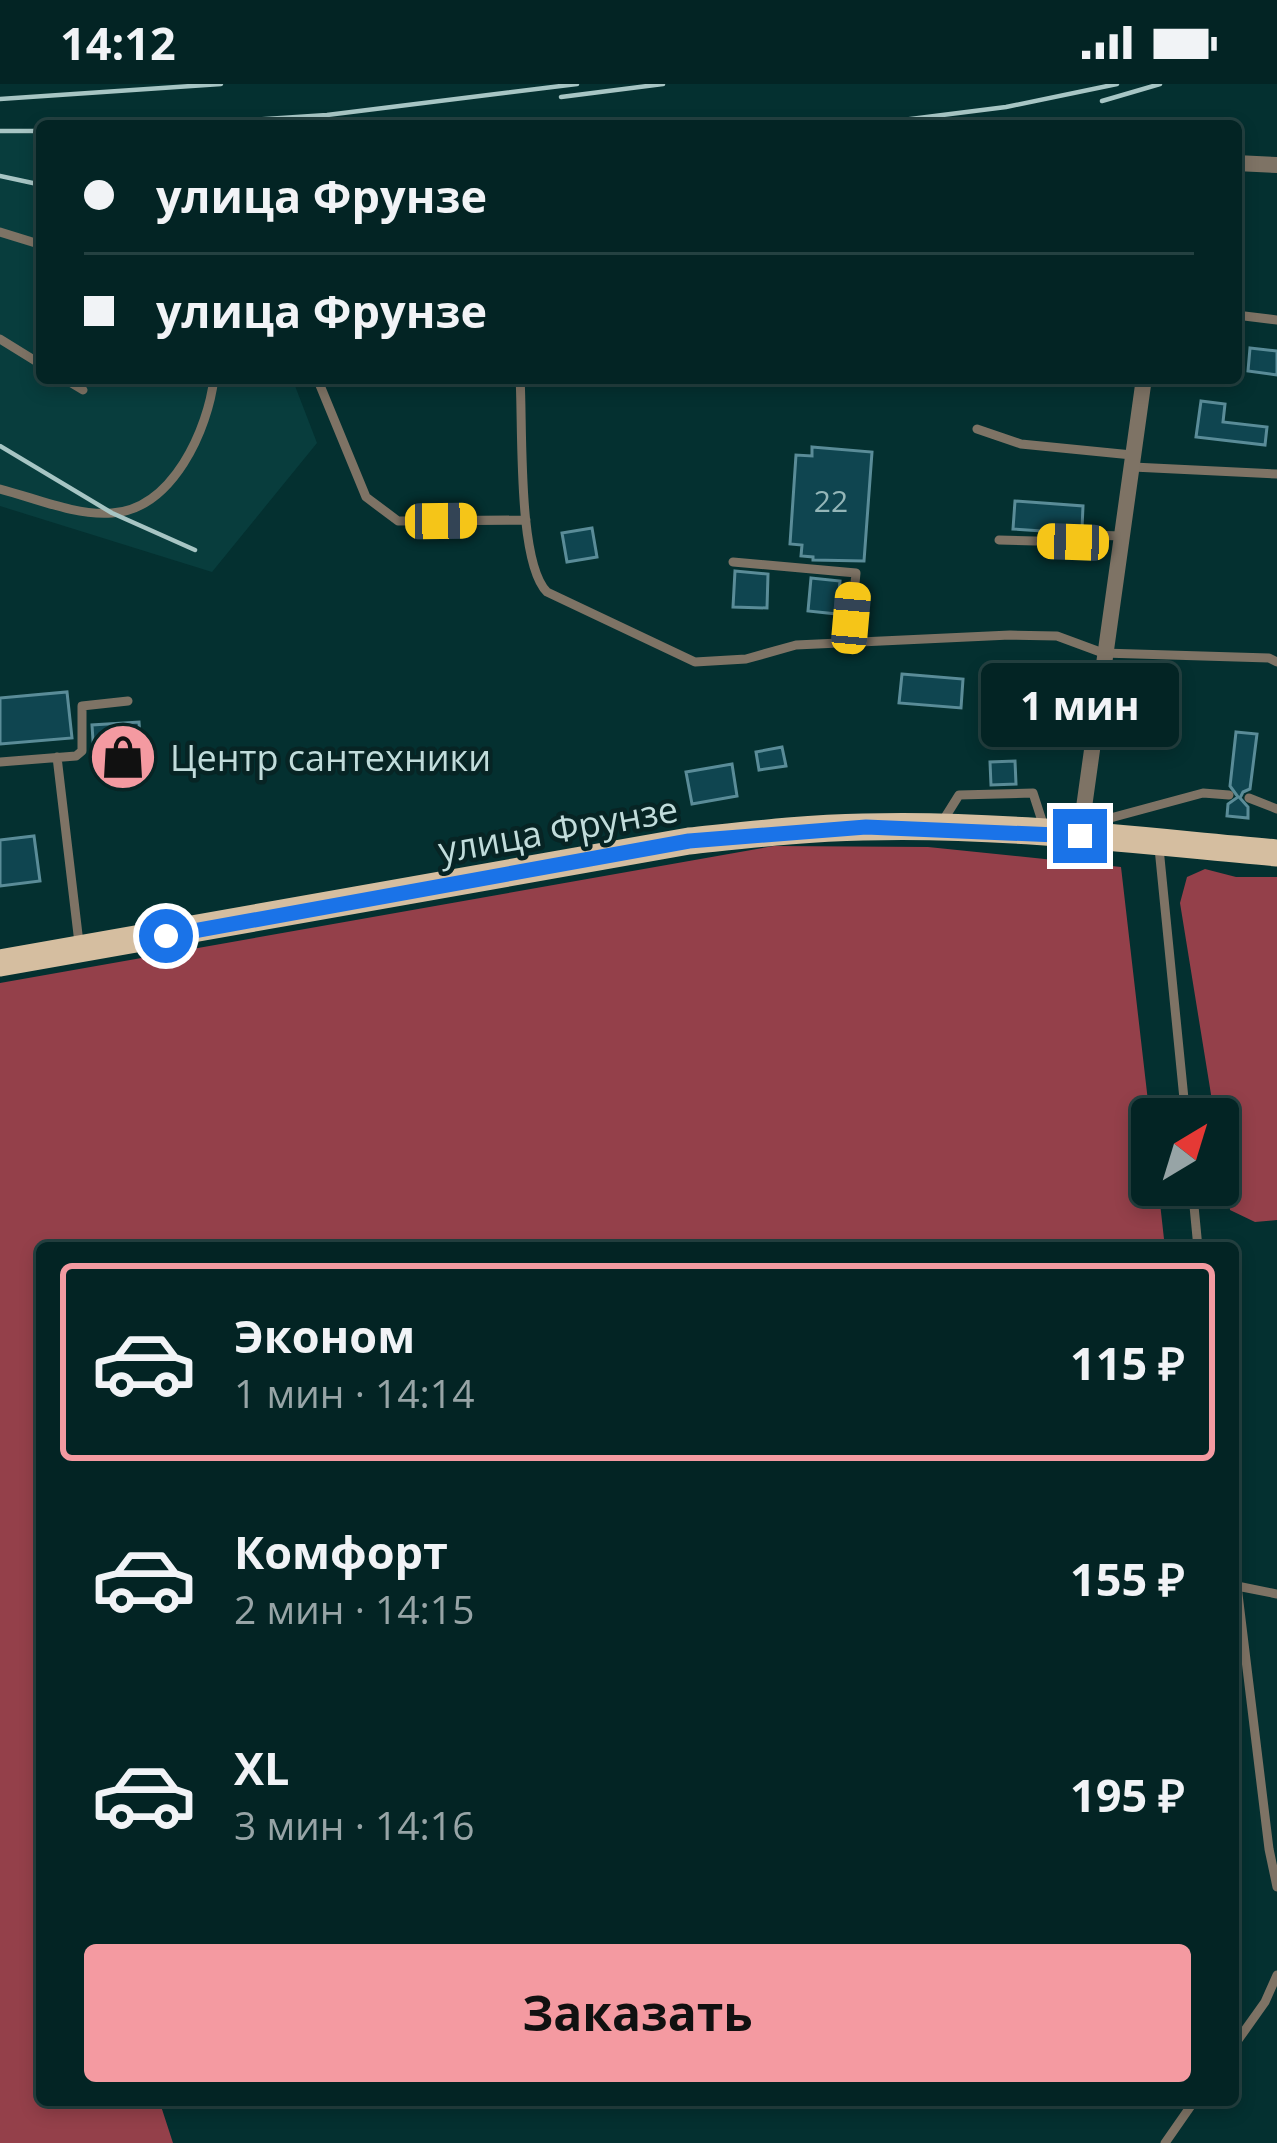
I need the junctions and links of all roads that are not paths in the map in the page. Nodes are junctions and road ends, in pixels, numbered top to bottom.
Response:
1 (1242, 163) edge
2 (1277, 165) edge
3 (0, 232) edge
4 (36, 243) edge
5 (1242, 316) edge
6 (1277, 320) edge
7 (0, 339) edge
8 (36, 361) edge
9 (73, 384) edge
10 (213, 384) edge
11 (319, 384) edge
12 (520, 384) edge
13 (1143, 384) edge
14 (83, 390) dead end
15 (977, 429) dead end
16 (1132, 461) junction
17 (1277, 474) edge
18 (0, 489) edge
19 (526, 520) junction
20 (1120, 536) junction
21 (999, 540) dead end
22 (733, 562) dead end
23 (849, 642) junction
24 (1103, 652) junction
25 (1277, 662) edge
26 (128, 700) dead end
27 (56, 757) junction
28 (0, 762) edge
29 (1229, 795) dead end
30 (1249, 798) dead end
31 (1277, 808) edge
32 (938, 829) junction
33 (1046, 833) junction
34 (1080, 836) junction
35 (1158, 843) junction
36 (1277, 853) edge
37 (80, 951) junction
38 (0, 963) edge
39 (1184, 1098) edge
40 (1194, 1206) edge
41 (1197, 1242) edge
42 (1239, 1586) edge
43 (1277, 1594) edge
44 (1239, 1600) edge
45 (1273, 1847) edge
46 (1277, 1887) edge
47 (1277, 1975) edge
48 (1239, 2039) edge
49 (1191, 2106) edge
50 (1165, 2143) edge

1 - 2 street
3 - 4 lane
5 - 6 lane
7 - 8 lane
9 - 14 lane
10 - 18 lane
11 - 19 lane
12 - 19 lane
13 - 16 street
15 - 16 lane
16 - 17 lane
16 - 20 street
19 - 23 lane
20 - 21 lane
20 - 24 street
22 - 23 lane
23 - 24 lane
24 - 25 lane
24 - 34 street
26 - 27 lane
27 - 28 lane
27 - 37 lane
29 - 34 lane
30 - 31 lane
32 - 33 main road, улица Фрунзе
32 - 33 lane
32 - 37 main road, улица Фрунзе
33 - 34 main road, улица Фрунзе
34 - 35 main road, улица Фрунзе
35 - 36 main road, улица Фрунзе
35 - 39 lane
37 - 38 main road, улица Фрунзе
40 - 41 lane
42 - 43 lane
44 - 45 lane
45 - 46 lane
47 - 48 lane
49 - 50 lane

